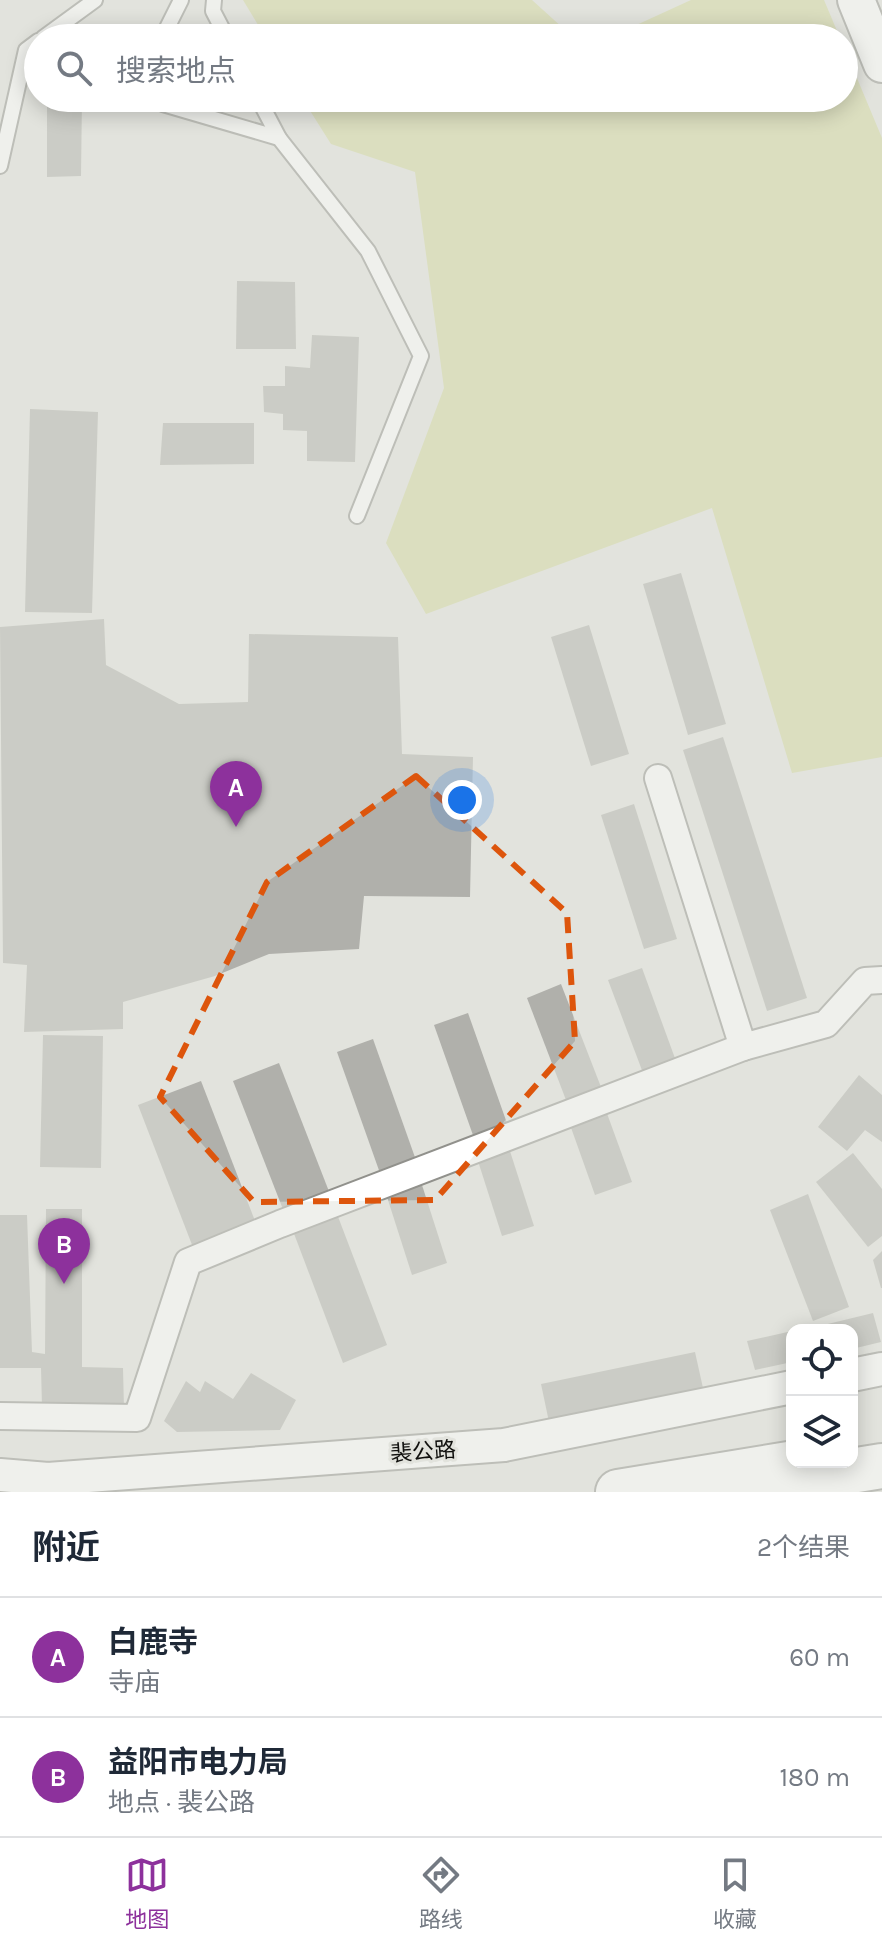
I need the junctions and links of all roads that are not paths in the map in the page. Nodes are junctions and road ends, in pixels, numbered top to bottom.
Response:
1 (95, 0) edge
2 (181, 0) edge
3 (214, 0) edge
4 (856, 0) edge
5 (62, 24) edge
6 (169, 24) edge
7 (220, 24) edge
8 (24, 59) edge
9 (882, 64) edge
10 (190, 112) edge
11 (265, 112) edge
12 (279, 138) junction
13 (0, 166) edge
14 (357, 516) dead end
15 (658, 778) dead end
16 (882, 980) edge
17 (743, 1047) junction
18 (882, 1369) edge
19 (858, 1374) edge
20 (786, 1388) edge
21 (0, 1416) edge
22 (882, 1449) edge
23 (858, 1453) edge
24 (882, 1466) edge
25 (786, 1467) edge
26 (0, 1475) edge
27 (48, 1479) junction
28 (736, 1484) edge
29 (19, 1492) edge
30 (618, 1492) edge

1 - 5 lane
2 - 6 lane
3 - 7 lane
4 - 9 main road
8 - 13 lane
10 - 12 lane
11 - 12 lane
12 - 14 lane
15 - 17 street
16 - 17 street
17 - 21 street
18 - 19 street
20 - 27 street, 裴公路
22 - 23 highway
24 - 28 highway
25 - 28 highway
26 - 27 street, 裴公路
27 - 29 street, 裴公路
28 - 30 highway

